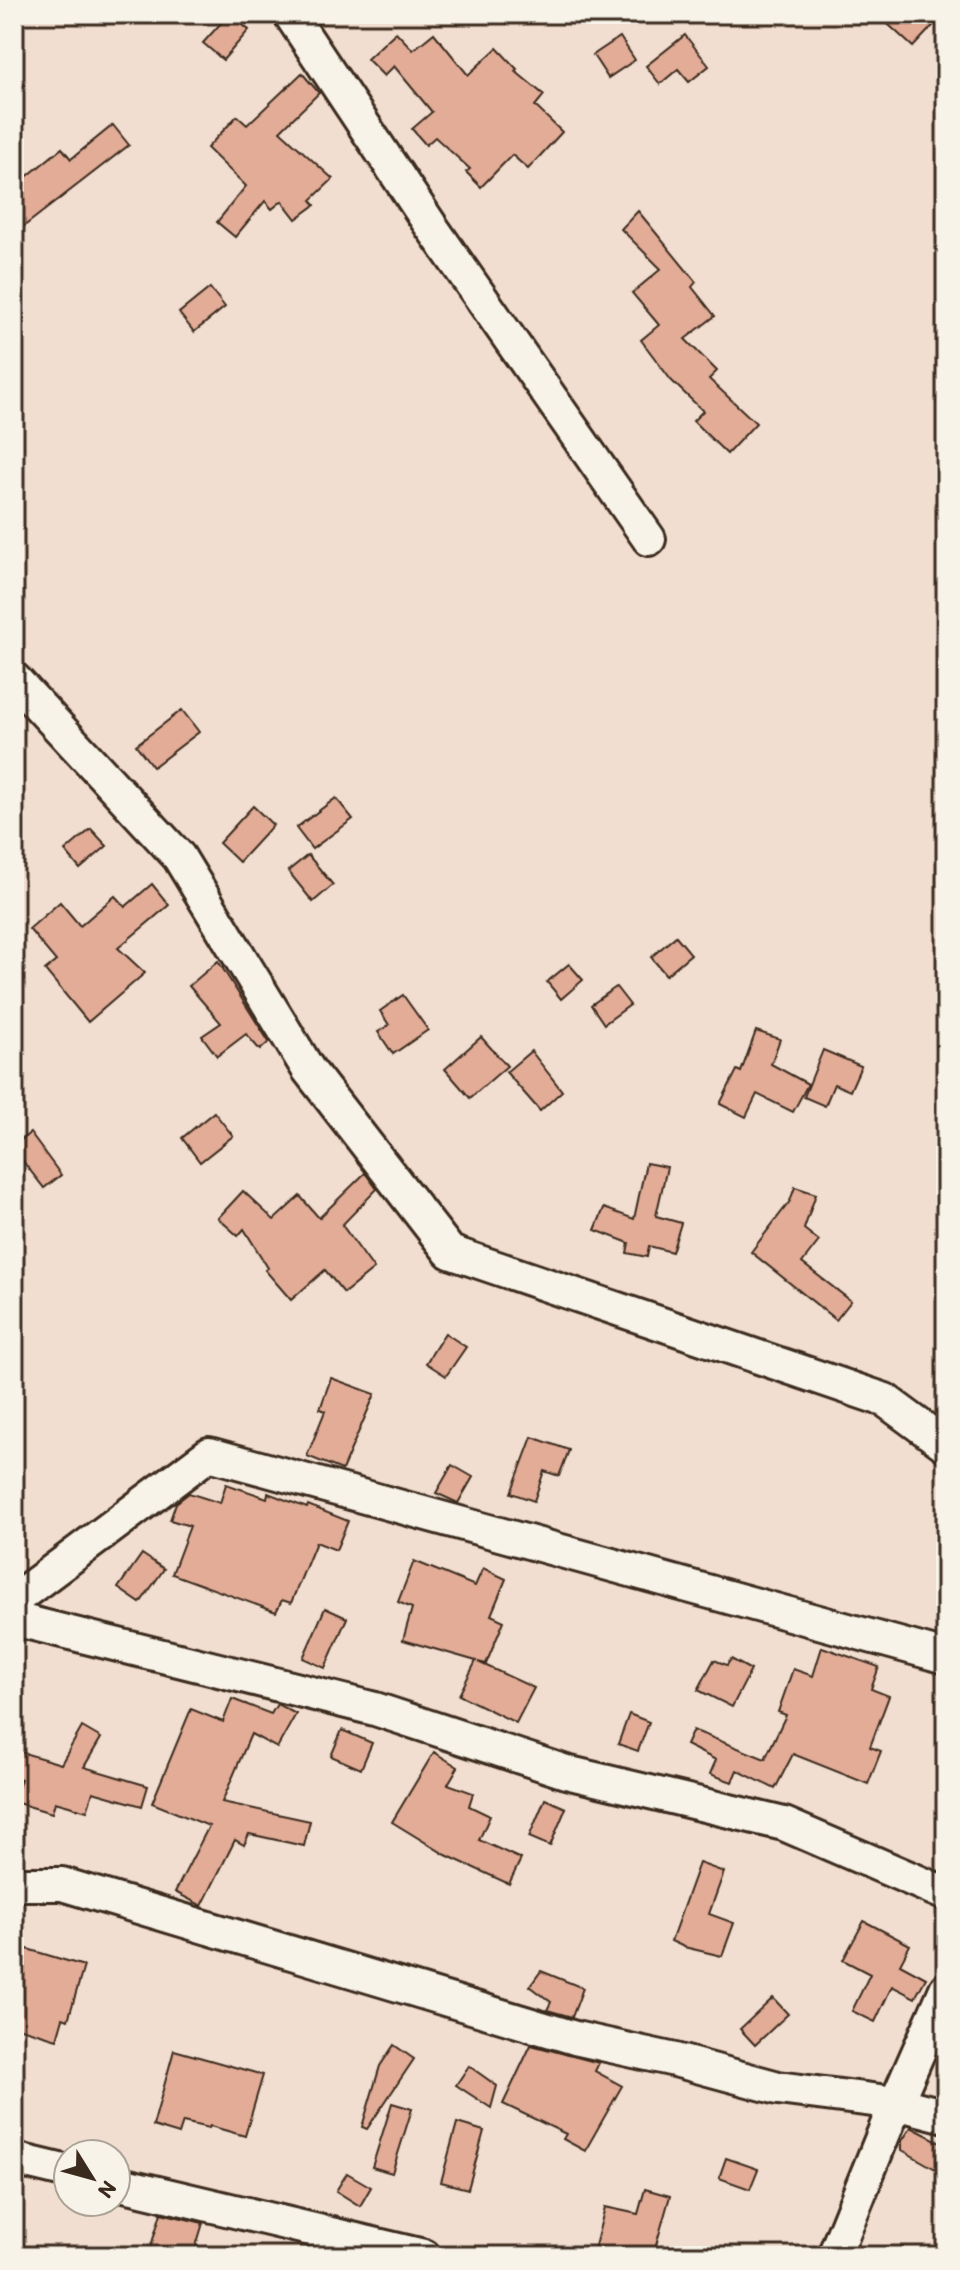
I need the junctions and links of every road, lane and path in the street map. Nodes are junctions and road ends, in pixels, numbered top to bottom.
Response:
1 (290, 14) edge
2 (649, 539) dead end
3 (14, 679) edge
4 (946, 1445) edge
5 (14, 1600) edge
6 (14, 1619) edge
7 (946, 1657) edge
8 (14, 1884) edge
9 (946, 1894) edge
10 (946, 1989) edge
11 (896, 2103) junction
12 (946, 2116) edge
13 (14, 2159) edge
14 (52, 2168) edge
15 (132, 2187) edge
16 (424, 2256) edge
17 (834, 2256) edge

1 - 2 street
3 - 4 street
5 - 7 street
6 - 9 street
8 - 11 street
10 - 11 street
11 - 12 street
11 - 17 street
13 - 14 street
15 - 16 street

